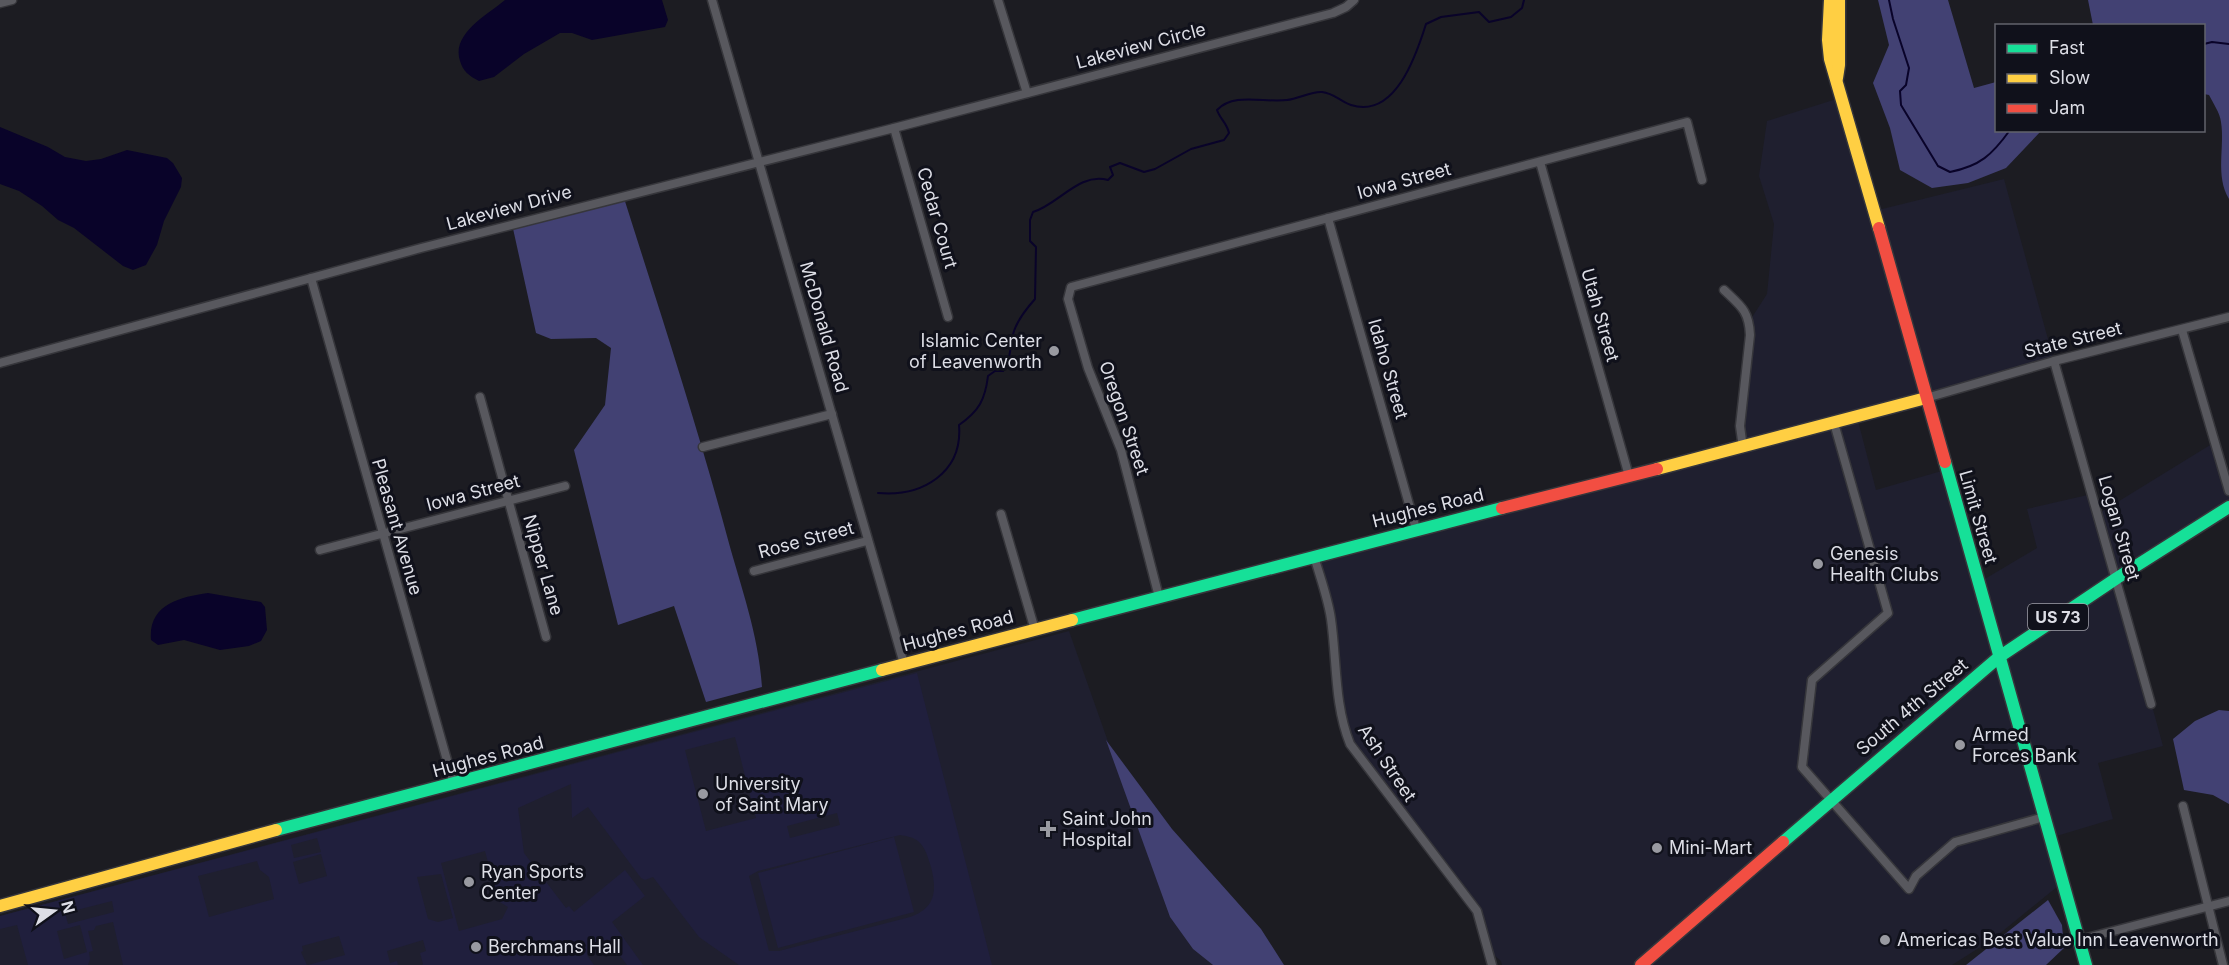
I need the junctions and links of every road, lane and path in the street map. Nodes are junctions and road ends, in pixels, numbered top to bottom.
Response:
1 (12, 0) edge
2 (712, 0) edge
3 (998, 0) edge
4 (1353, 0) edge
5 (1830, 0) edge
6 (1839, 0) edge
7 (0, 3) edge
8 (1837, 78) junction
9 (1027, 93) junction
10 (894, 128) junction
11 (758, 162) junction
12 (1540, 162) junction
13 (1702, 180) dead end
14 (1328, 218) junction
15 (311, 278) junction
16 (1071, 287) joint
17 (1724, 290) dead end
18 (948, 317) dead end
19 (2229, 317) edge
20 (2182, 330) junction
21 (2054, 361) junction
22 (0, 363) edge
23 (480, 397) dead end
24 (1926, 398) junction
25 (832, 414) junction
26 (1834, 423) junction
27 (703, 447) dead end
28 (1743, 448) junction
29 (1629, 476) junction
30 (565, 486) dead end
31 (2229, 491) edge
32 (508, 501) junction
33 (2229, 507) edge
34 (1001, 514) dead end
35 (1416, 529) junction
36 (382, 534) junction
37 (867, 541) junction
38 (320, 550) dead end
39 (1314, 556) junction
40 (754, 572) dead end
41 (2117, 578) junction
42 (1159, 597) junction
43 (1035, 630) junction
44 (546, 637) dead end
45 (1999, 657) junction
46 (904, 664) junction
47 (2151, 704) dead end
48 (454, 784) junction
49 (1832, 799) junction
50 (2183, 806) dead end
51 (2044, 817) junction
52 (2229, 901) edge
53 (0, 906) edge
54 (2207, 907) junction
55 (2079, 940) junction
56 (1492, 965) edge
57 (1641, 965) edge
58 (2086, 965) edge
59 (2223, 965) edge

1 - 7 street
2 - 11 street, McDonald Road
3 - 9 street
4 - 9 street, Lakeview Circle
5 - 8 main road, Limit Street
6 - 8 main road, Limit Street
8 - 24 main road, Limit Street
9 - 10 street, Lakeview Drive
10 - 11 street, Lakeview Drive
10 - 18 street, Cedar Court
11 - 15 street, Lakeview Drive
11 - 25 street, McDonald Road
12 - 13 street, Iowa Street
12 - 14 street, Iowa Street
12 - 29 street, Utah Street
14 - 16 street, Iowa Street
14 - 35 street, Idaho Street
15 - 22 street, Lakeview Drive
15 - 36 street, Pleasant Avenue
16 - 42 street, Oregon Street
17 - 28 street
19 - 20 street, State Street
20 - 21 street, State Street
20 - 31 street
21 - 24 street, State Street
21 - 41 street, Logan Street
23 - 32 street, Nipper Lane
24 - 26 main road, Hughes Road
24 - 45 main road, Limit Street
25 - 27 street
25 - 37 street, McDonald Road
26 - 28 main road, Hughes Road
26 - 49 street
28 - 29 main road, Hughes Road
29 - 35 main road, Hughes Road
30 - 32 street, Iowa Street
32 - 36 street, Iowa Street
32 - 44 street, Nipper Lane
33 - 41 main road, South 4th Street / US 73
34 - 43 street
35 - 39 main road, Hughes Road
36 - 38 street, Iowa Street
36 - 48 street, Pleasant Avenue
37 - 40 street, Rose Street
37 - 46 street, McDonald Road
39 - 42 main road, Hughes Road
39 - 56 street, Ash Street
41 - 45 main road, South 4th Street / US 73
41 - 47 street, Logan Street
42 - 43 main road, Hughes Road
43 - 46 main road, Hughes Road
45 - 49 main road, South 4th Street / US 73
45 - 51 main road, Limit Street
46 - 48 main road, Hughes Road
48 - 53 main road, Hughes Road
49 - 51 street
49 - 57 main road, South 4th Street / US 73
50 - 54 street
51 - 55 main road, Limit Street
52 - 54 street
54 - 55 street
54 - 59 street
55 - 58 main road, Limit Street

